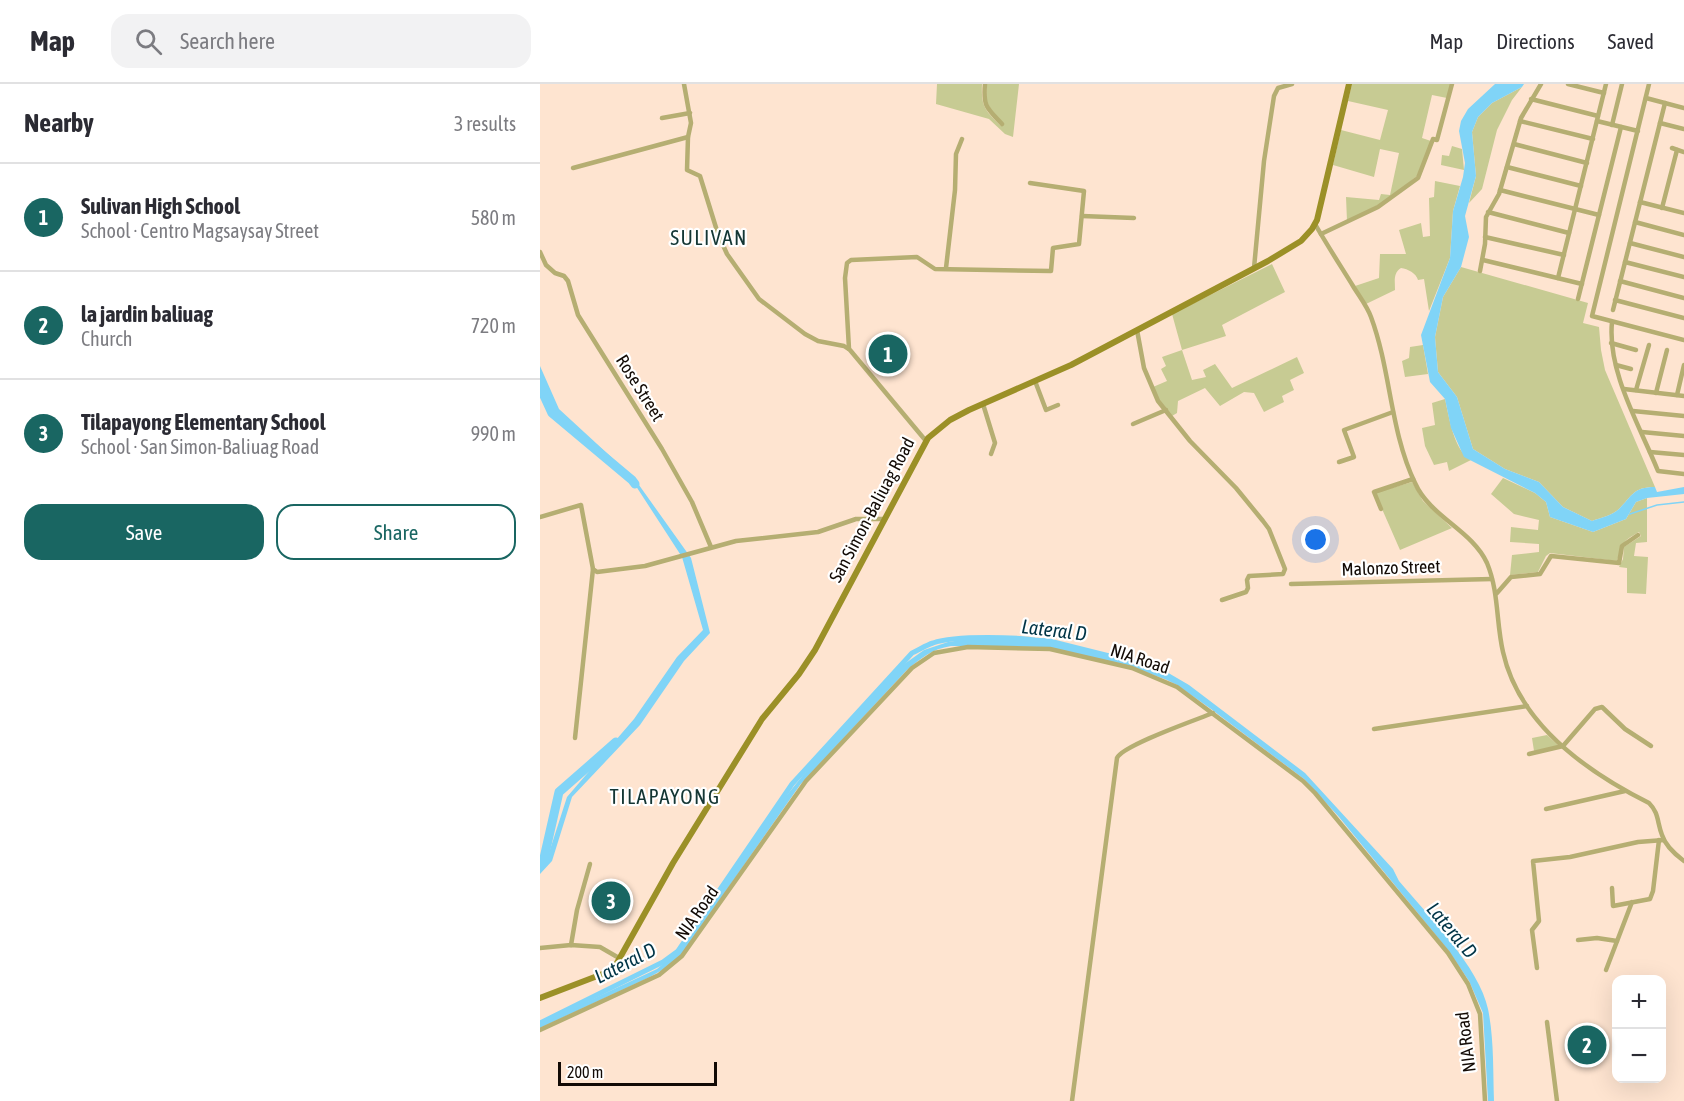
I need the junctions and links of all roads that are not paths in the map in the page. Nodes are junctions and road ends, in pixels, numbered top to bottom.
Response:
1 (684, 84) edge
2 (984, 84) edge
3 (1291, 84) edge
4 (1348, 84) edge
5 (1452, 84) edge
6 (1541, 84) edge
7 (1568, 84) edge
8 (1606, 84) edge
9 (1622, 84) edge
10 (1649, 84) edge
11 (1604, 93) junction
12 (1646, 98) junction
13 (1531, 99) junction
14 (1665, 103) junction
15 (1684, 108) edge
16 (690, 113) junction
17 (662, 118) dead end
18 (1598, 119) junction
19 (1520, 121) junction
20 (1660, 123) junction
21 (1002, 124) dead end
22 (1612, 124) junction
23 (1621, 127) junction
24 (1684, 129) edge
25 (1638, 130) junction
26 (688, 137) junction
27 (962, 139) dead end
28 (1593, 139) junction
29 (1514, 144) junction
30 (1684, 152) edge
31 (1587, 163) junction
32 (1507, 167) junction
33 (573, 168) dead end
34 (1030, 183) dead end
35 (1581, 186) junction
36 (1500, 190) junction
37 (1640, 202) junction
38 (1662, 207) junction
39 (1575, 209) junction
40 (1684, 211) edge
41 (1488, 212) junction
42 (1599, 215) junction
43 (1082, 216) junction
44 (1134, 218) dead end
45 (1635, 222) junction
46 (1315, 224) junction
47 (1569, 233) junction
48 (1321, 234) junction
49 (1684, 235) edge
50 (1485, 237) junction
51 (1630, 243) junction
52 (540, 252) edge
53 (1564, 255) junction
54 (1684, 257) edge
55 (1483, 260) junction
56 (1625, 262) junction
57 (946, 268) junction
58 (1254, 268) junction
59 (1480, 271) dead end
60 (1684, 277) edge
61 (1558, 279) junction
62 (1620, 281) junction
63 (1582, 284) junction
64 (1684, 298) edge
65 (1578, 299) dead end
66 (1615, 300) junction
67 (1613, 310) dead end
68 (1684, 318) edge
69 (1612, 322) junction
70 (1137, 330) junction
71 (1684, 340) edge
72 (1611, 343) junction
73 (1648, 345) dead end
74 (849, 349) junction
75 (1635, 350) dead end
76 (1666, 350) dead end
77 (1616, 364) junction
78 (1684, 365) edge
79 (1631, 369) dead end
80 (1035, 381) junction
81 (1624, 389) junction
82 (1636, 390) junction
83 (1656, 393) junction
84 (1677, 395) junction
85 (1684, 396) edge
86 (983, 404) junction
87 (1058, 405) dead end
88 (1166, 410) junction
89 (1633, 411) junction
90 (1393, 412) junction
91 (1684, 416) edge
92 (1133, 424) dead end
93 (1642, 432) junction
94 (1684, 436) edge
95 (926, 441) junction
96 (1650, 452) junction
97 (991, 454) dead end
98 (1684, 455) edge
99 (1339, 462) dead end
100 (1684, 474) edge
101 (1413, 479) junction
102 (1381, 509) dead end
103 (540, 517) edge
104 (884, 519) junction
105 (1638, 535) dead end
106 (711, 546) junction
107 (593, 569) junction
108 (1492, 579) junction
109 (1291, 584) dead end
110 (1496, 596) junction
111 (1222, 600) dead end
112 (1527, 706) junction
113 (1213, 713) junction
114 (1374, 729) dead end
115 (575, 738) dead end
116 (1563, 746) junction
117 (1651, 746) dead end
118 (1529, 754) dead end
119 (1625, 791) junction
120 (1546, 809) dead end
121 (1662, 840) junction
122 (1684, 861) edge
123 (590, 864) dead end
124 (1612, 888) dead end
125 (1632, 902) junction
126 (1578, 940) dead end
127 (1617, 941) junction
128 (571, 945) junction
129 (540, 948) edge
130 (619, 958) junction
131 (1538, 968) dead end
132 (1606, 970) dead end
133 (540, 998) edge
134 (1547, 1022) dead end
135 (540, 1030) edge
136 (1072, 1101) edge
137 (1485, 1101) edge
138 (1557, 1101) edge

1 - 16 street
2 - 21 street
3 - 58 street
4 - 46 main road
5 - 48 street
6 - 13 street
7 - 11 street
8 - 11 street
9 - 22 street
10 - 12 street
11 - 18 street
12 - 14 street
12 - 25 street
13 - 18 street
13 - 19 street
14 - 15 street
14 - 20 street
16 - 17 street
16 - 26 street
18 - 22 street
18 - 28 street
19 - 28 street
19 - 29 street
20 - 24 street
20 - 37 street
22 - 23 street
23 - 25 street
23 - 42 street
25 - 69 street
26 - 33 street
26 - 74 street
27 - 57 street
28 - 31 street
29 - 31 street
29 - 32 street
30 - 38 street
31 - 35 street
32 - 35 street
32 - 36 street
34 - 43 street
35 - 39 street
36 - 39 street
36 - 41 street
37 - 38 street
37 - 45 street
38 - 40 street
39 - 42 street
39 - 47 street
41 - 47 street
41 - 50 street
42 - 63 street
43 - 44 street
43 - 57 street
45 - 49 street
45 - 51 street
46 - 48 street
46 - 58 main road, San Simon-Baliuag Road
47 - 53 street
48 - 90 street
50 - 53 street
50 - 55 street
51 - 54 street
51 - 56 street
52 - 106 street, Rose Street
53 - 61 street
55 - 59 street
55 - 61 street
56 - 60 street
56 - 62 street
57 - 74 street
58 - 70 main road, San Simon-Baliuag Road
61 - 63 street
62 - 64 street
62 - 66 street
63 - 65 street
66 - 67 street
66 - 68 street
69 - 71 street
69 - 72 street
70 - 80 main road, San Simon-Baliuag Road
70 - 88 street
72 - 75 street
72 - 77 street
73 - 82 street
74 - 95 street
76 - 83 street
77 - 79 street
77 - 81 street
78 - 84 street
80 - 86 main road, San Simon-Baliuag Road
80 - 87 street
81 - 82 street
81 - 89 street
82 - 83 street
83 - 84 street
84 - 85 street
86 - 95 main road, San Simon-Baliuag Road
86 - 97 street
88 - 92 street
88 - 111 street
89 - 91 street
89 - 93 street
90 - 99 street
90 - 101 street
93 - 94 street
93 - 96 street
95 - 104 main road, San Simon-Baliuag Road
96 - 98 street
96 - 100 street
101 - 102 street
101 - 108 street
103 - 107 street
104 - 106 street
104 - 130 main road, San Simon-Baliuag Road
105 - 110 street
106 - 107 street
107 - 115 street
108 - 109 street, Malonzo Street
108 - 110 street
110 - 112 street
112 - 114 street
112 - 116 street
113 - 135 street, NIA Road
113 - 136 street
113 - 137 street, NIA Road
116 - 117 street
116 - 118 street
116 - 119 street
119 - 120 street
119 - 121 street
121 - 122 street
121 - 125 street
121 - 131 street
123 - 128 street
124 - 125 street
125 - 127 street
126 - 127 street
127 - 132 street
128 - 129 street
128 - 130 street
130 - 133 main road, San Simon-Baliuag Road
134 - 138 street

